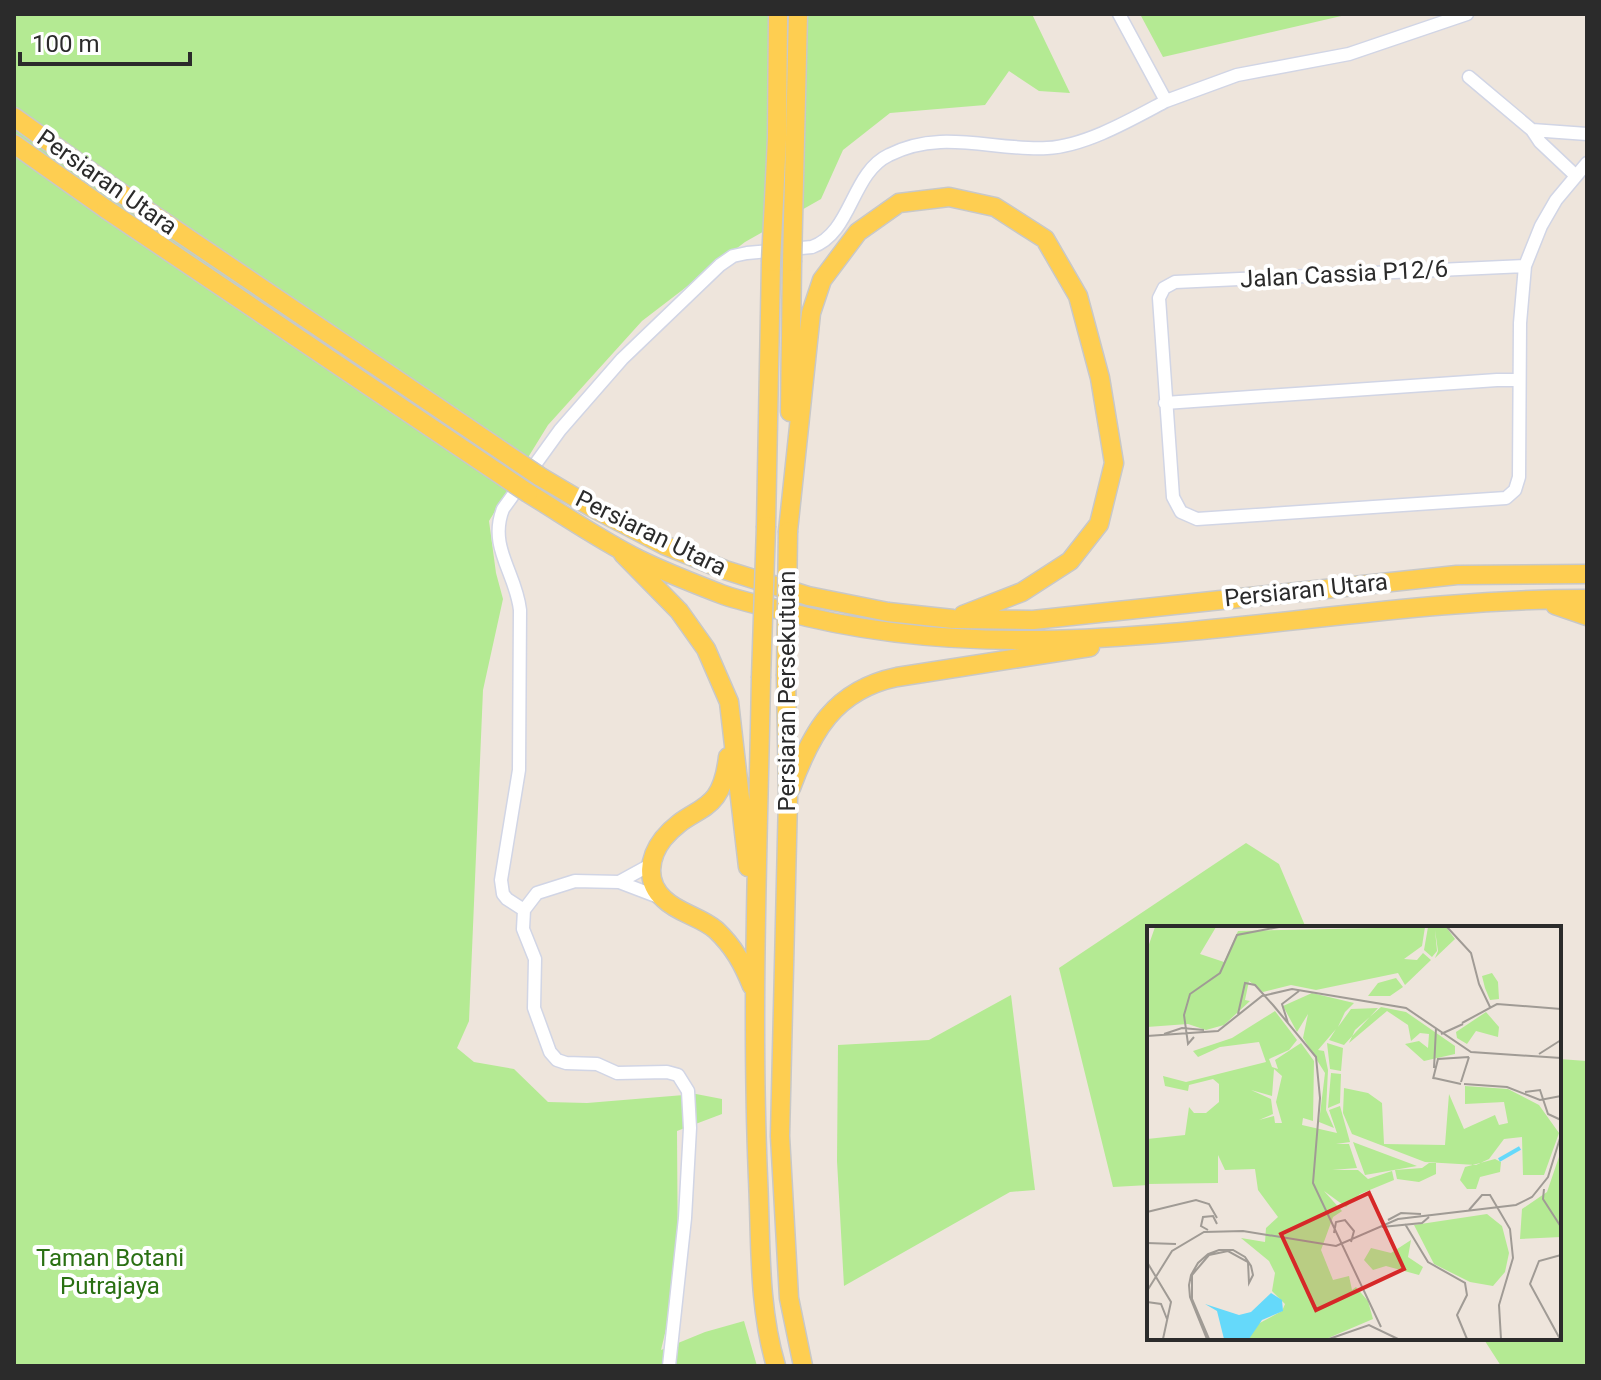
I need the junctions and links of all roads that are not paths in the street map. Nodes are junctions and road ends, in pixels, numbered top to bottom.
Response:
1 (778, 14) edge
2 (798, 14) edge
3 (1119, 14) edge
4 (1467, 14) edge
5 (1469, 77) dead end
6 (1166, 101) junction
7 (14, 117) edge
8 (1532, 130) junction
9 (1587, 134) edge
10 (14, 144) edge
11 (1587, 163) edge
12 (1575, 175) junction
13 (1525, 266) junction
14 (1519, 380) junction
15 (1165, 403) junction
16 (788, 531) junction
17 (618, 547) junction
18 (1587, 561) edge
19 (1587, 574) edge
20 (1457, 575) junction
21 (1529, 599) junction
22 (1587, 599) edge
23 (1587, 616) edge
24 (953, 619) junction
25 (1152, 637) junction
26 (729, 702) junction
27 (788, 797) junction
28 (650, 865) junction
29 (619, 882) junction
30 (664, 900) junction
31 (524, 910) junction
32 (756, 941) junction
33 (755, 993) junction
34 (669, 1366) edge
35 (776, 1366) edge
36 (803, 1366) edge

1 - 32 main road, Persiaran Persekutuan, bridge
2 - 16 main road, Persiaran Persekutuan, bridge
3 - 6 street
4 - 6 street
5 - 8 street
6 - 31 street
7 - 24 main road, Persiaran Utara, bridge
8 - 9 street
8 - 12 street
10 - 17 main road, Persiaran Utara, bridge
11 - 12 street
12 - 13 street
13 - 14 street
13 - 15 street, Jalan Cassia P12/6
14 - 15 street
14 - 15 street
16 - 24 main road
16 - 27 main road, Persiaran Persekutuan, bridge
17 - 25 main road, Persiaran Utara
17 - 26 main road
18 - 20 main road
19 - 20 main road, Persiaran Utara
20 - 24 main road, Persiaran Utara
21 - 22 main road, Persiaran Utara
21 - 23 main road
21 - 25 main road, Persiaran Utara
25 - 27 main road
26 - 28 main road
26 - 32 main road
27 - 36 main road, Persiaran Persekutuan
28 - 29 street
28 - 30 main road
29 - 30 street
29 - 31 street
30 - 33 main road
31 - 34 street
32 - 33 main road, Persiaran Persekutuan
33 - 35 main road, Persiaran Persekutuan

